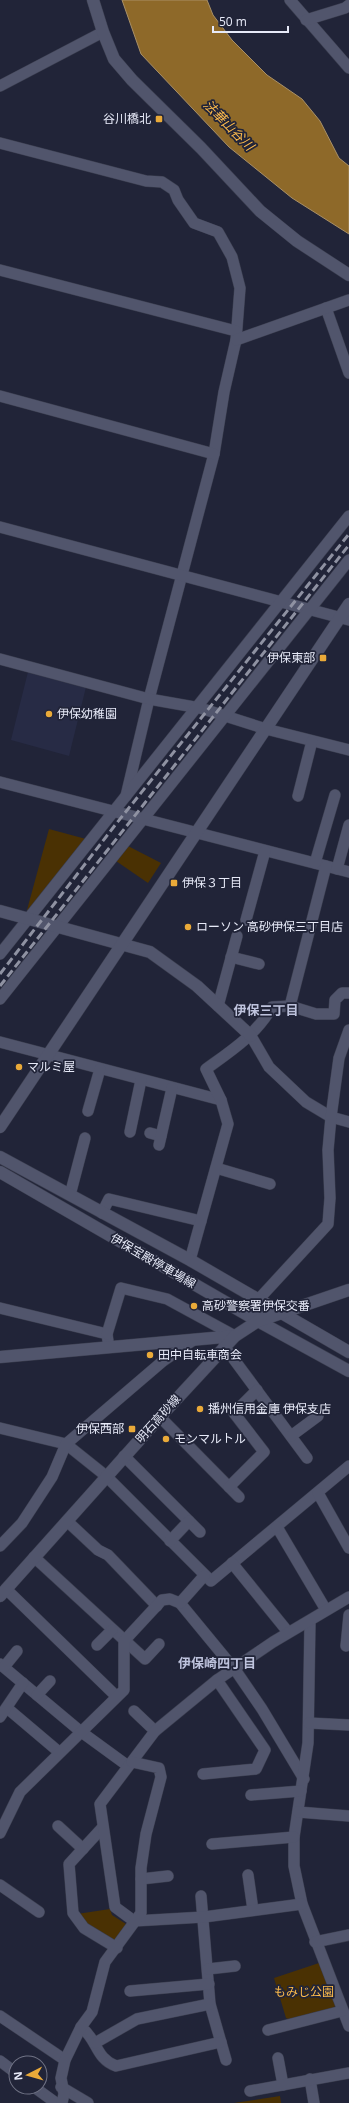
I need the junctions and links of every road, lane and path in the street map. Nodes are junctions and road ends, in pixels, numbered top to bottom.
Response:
1 (93, 0) edge
2 (290, 0) edge
3 (349, 5) edge
4 (306, 20) junction
5 (103, 32) junction
6 (348, 67) edge
7 (0, 86) edge
8 (0, 143) edge
9 (0, 270) edge
10 (349, 275) edge
11 (349, 300) edge
12 (326, 308) junction
13 (236, 336) junction
14 (349, 373) edge
15 (0, 396) edge
16 (214, 454) junction
17 (349, 516) edge
18 (0, 527) edge
19 (349, 560) edge
20 (183, 575) junction
21 (279, 601) junction
22 (349, 604) edge
23 (310, 608) junction
24 (344, 619) edge
25 (0, 659) edge
26 (149, 699) junction
27 (195, 707) junction
28 (224, 716) junction
29 (266, 728) junction
30 (312, 741) junction
31 (349, 750) edge
32 (0, 782) edge
33 (335, 795) dead end
34 (126, 796) junction
35 (298, 796) dead end
36 (113, 812) junction
37 (141, 820) junction
38 (349, 825) edge
39 (196, 833) junction
40 (265, 851) junction
41 (320, 865) junction
42 (337, 869) junction
43 (349, 872) edge
44 (0, 911) edge
45 (28, 918) junction
46 (246, 920) dead end
47 (57, 926) junction
48 (237, 936) dead end
49 (122, 943) junction
50 (0, 954) edge
51 (231, 957) junction
52 (259, 964) dead end
53 (349, 993) edge
54 (0, 999) edge
55 (218, 1006) junction
56 (290, 1006) junction
57 (349, 1030) edge
58 (251, 1036) junction
59 (0, 1042) edge
60 (49, 1055) junction
61 (100, 1069) junction
62 (141, 1080) junction
63 (172, 1088) junction
64 (221, 1100) junction
65 (88, 1111) dead end
66 (331, 1117) junction
67 (349, 1122) edge
68 (0, 1127) edge
69 (130, 1132) dead end
70 (150, 1133) dead end
71 (86, 1138) dead end
72 (0, 1157) edge
73 (216, 1168) junction
74 (0, 1172) edge
75 (270, 1184) dead end
76 (70, 1195) junction
77 (102, 1213) junction
78 (201, 1221) junction
79 (190, 1260) junction
80 (349, 1290) edge
81 (257, 1301) junction
82 (0, 1308) edge
83 (279, 1312) junction
84 (258, 1321) junction
85 (107, 1334) junction
86 (235, 1336) junction
87 (192, 1340) junction
88 (108, 1346) junction
89 (224, 1346) junction
90 (349, 1352) edge
91 (0, 1356) edge
92 (349, 1371) edge
93 (257, 1390) junction
94 (318, 1416) dead end
95 (160, 1417) junction
96 (0, 1428) edge
97 (291, 1436) junction
98 (66, 1444) junction
99 (124, 1456) junction
100 (307, 1458) dead end
101 (349, 1466) edge
102 (106, 1476) junction
103 (228, 1487) junction
104 (318, 1493) junction
105 (239, 1497) dead end
106 (67, 1521) junction
107 (189, 1521) junction
108 (277, 1526) junction
109 (200, 1532) dead end
110 (170, 1541) junction
111 (0, 1546) edge
112 (349, 1548) edge
113 (34, 1557) junction
114 (232, 1564) junction
115 (204, 1576) junction
116 (3, 1592) edge
117 (349, 1597) edge
118 (180, 1603) junction
119 (157, 1606) junction
120 (326, 1610) junction
121 (349, 1615) edge
122 (310, 1621) junction
123 (112, 1630) junction
124 (288, 1632) junction
125 (124, 1641) junction
126 (160, 1644) dead end
127 (97, 1645) dead end
128 (346, 1646) dead end
129 (17, 1652) dead end
130 (2, 1666) edge
131 (233, 1668) junction
132 (217, 1680) junction
133 (50, 1681) dead end
134 (23, 1683) junction
135 (37, 1695) junction
136 (116, 1696) junction
137 (134, 1711) dead end
138 (3, 1713) edge
139 (309, 1723) junction
140 (349, 1725) edge
141 (80, 1731) junction
142 (155, 1731) junction
143 (59, 1752) junction
144 (130, 1764) junction
145 (203, 1774) dead end
146 (304, 1779) junction
147 (301, 1790) junction
148 (251, 1795) dead end
149 (298, 1812) junction
150 (349, 1816) edge
151 (58, 1826) dead end
152 (103, 1827) junction
153 (0, 1833) edge
154 (294, 1837) junction
155 (212, 1844) dead end
156 (83, 1849) junction
157 (248, 1875) dead end
158 (168, 1876) dead end
159 (141, 1879) junction
160 (0, 1885) edge
161 (201, 1896) dead end
162 (302, 1904) junction
163 (253, 1910) junction
164 (39, 1912) dead end
165 (204, 1917) junction
166 (134, 1921) junction
167 (349, 1935) edge
168 (315, 1942) junction
169 (117, 1948) junction
170 (235, 1966) dead end
171 (208, 1969) junction
172 (209, 1984) junction
173 (130, 1991) dead end
174 (210, 2004) junction
175 (342, 2011) junction
176 (0, 2016) edge
177 (349, 2026) edge
178 (81, 2027) junction
179 (268, 2030) dead end
180 (221, 2042) junction
181 (94, 2043) junction
182 (278, 2058) dead end
183 (65, 2060) junction
184 (226, 2060) dead end
185 (349, 2073) edge
186 (310, 2079) junction
187 (283, 2085) junction
188 (61, 2087) junction
189 (250, 2091) dead end
190 (45, 2095) edge
191 (56, 2103) edge
192 (62, 2103) edge
193 (88, 2103) edge
194 (314, 2103) edge

1 - 5 street
2 - 4 street
3 - 4 street
4 - 6 street
5 - 7 street
5 - 10 street
8 - 13 street
9 - 13 street
11 - 12 street
12 - 13 street
12 - 14 street
13 - 16 street
15 - 16 street
16 - 20 street
17 - 21 street
18 - 20 street
19 - 23 street
20 - 21 street
20 - 26 street
21 - 23 street
21 - 27 street
22 - 24 street
23 - 24 street
23 - 28 street
24 - 29 street
25 - 26 street
26 - 27 street
26 - 34 street
27 - 28 street
27 - 34 street
28 - 29 street
28 - 37 street
29 - 30 street
29 - 39 street
30 - 31 street
30 - 35 street
32 - 36 street
33 - 41 street
34 - 36 street
36 - 37 street
36 - 45 street
37 - 39 street
37 - 47 street
38 - 42 street
39 - 40 street
39 - 49 street
40 - 41 street
40 - 46 street
41 - 42 street
41 - 56 street
42 - 43 street
44 - 45 street
45 - 47 street
45 - 50 street
47 - 49 street
47 - 54 street
48 - 51 street
49 - 55 street
49 - 60 street
51 - 52 street
51 - 55 street
53 - 56 street
55 - 58 street
56 - 58 street
57 - 66 street
58 - 64 street
58 - 66 street
59 - 60 street
60 - 61 street
60 - 68 street
61 - 62 street
61 - 65 street
62 - 63 street
62 - 69 street
63 - 64 street
63 - 70 street
64 - 73 street
66 - 67 street
66 - 81 street
71 - 76 street
72 - 76 street, 伊保宝殿停車場線
73 - 75 street
73 - 78 street
74 - 84 street, 伊保宝殿停車場線
76 - 77 street, 伊保宝殿停車場線
77 - 78 street
77 - 79 street, 伊保宝殿停車場線
78 - 79 street
79 - 81 street, 伊保宝殿停車場線
80 - 83 street, 明石高砂線
81 - 83 street, 伊保宝殿停車場線
81 - 84 street
82 - 85 street
83 - 84 street, 明石高砂線
83 - 90 street, 伊保宝殿停車場線
84 - 86 street, 明石高砂線
84 - 92 street, 伊保宝殿停車場線
85 - 86 street
85 - 88 street
86 - 87 street
86 - 89 street, 明石高砂線
87 - 88 street
87 - 98 street
88 - 91 street
89 - 93 street
89 - 95 street, 明石高砂線
93 - 97 street
93 - 103 street
94 - 97 street
95 - 99 street, 明石高砂線
95 - 103 street
96 - 98 street
97 - 100 street
98 - 102 street
98 - 111 street
99 - 102 street, 明石高砂線
99 - 107 street
101 - 104 street
102 - 106 street, 明石高砂線
102 - 110 street
103 - 105 street
104 - 108 street
104 - 112 street
106 - 113 street, 明石高砂線
106 - 119 street
107 - 109 street
107 - 110 street
108 - 114 street
108 - 120 street
110 - 115 street
113 - 116 street, 明石高砂線
113 - 123 street
114 - 115 street
114 - 124 street
115 - 118 street
116 - 136 street
117 - 120 street
118 - 119 street
118 - 131 street
119 - 125 street
120 - 122 street
121 - 128 street
122 - 124 street
122 - 139 street
123 - 125 street
123 - 127 street
124 - 131 street
125 - 126 street
125 - 136 street
129 - 130 street
130 - 134 street
131 - 132 street
131 - 146 street
132 - 142 street
132 - 145 street
133 - 135 street
134 - 135 street
134 - 138 street
135 - 141 street
136 - 141 street
137 - 142 street
138 - 143 street
139 - 140 street
139 - 146 street
141 - 143 street
141 - 144 street
142 - 144 street
143 - 153 street
144 - 152 street
144 - 159 street
146 - 147 street
147 - 148 street
147 - 149 street
149 - 150 street
149 - 154 street
151 - 156 street
152 - 156 street
152 - 166 street
154 - 155 street
154 - 162 street
156 - 169 street
157 - 163 street
158 - 159 street
159 - 166 street
160 - 164 street
161 - 165 street
162 - 163 street
162 - 168 street
163 - 165 street
165 - 166 street
165 - 171 street
166 - 169 street
167 - 168 street
168 - 175 street
169 - 178 street
170 - 171 street
171 - 172 street
172 - 173 street
172 - 174 street
174 - 180 street
174 - 181 street
175 - 177 street
175 - 179 street
176 - 183 street
178 - 181 street
178 - 183 street
180 - 181 street
180 - 184 street
182 - 187 street
183 - 188 street
185 - 186 street
186 - 187 street
186 - 194 street
187 - 189 street
188 - 192 street
188 - 193 street
190 - 191 street

